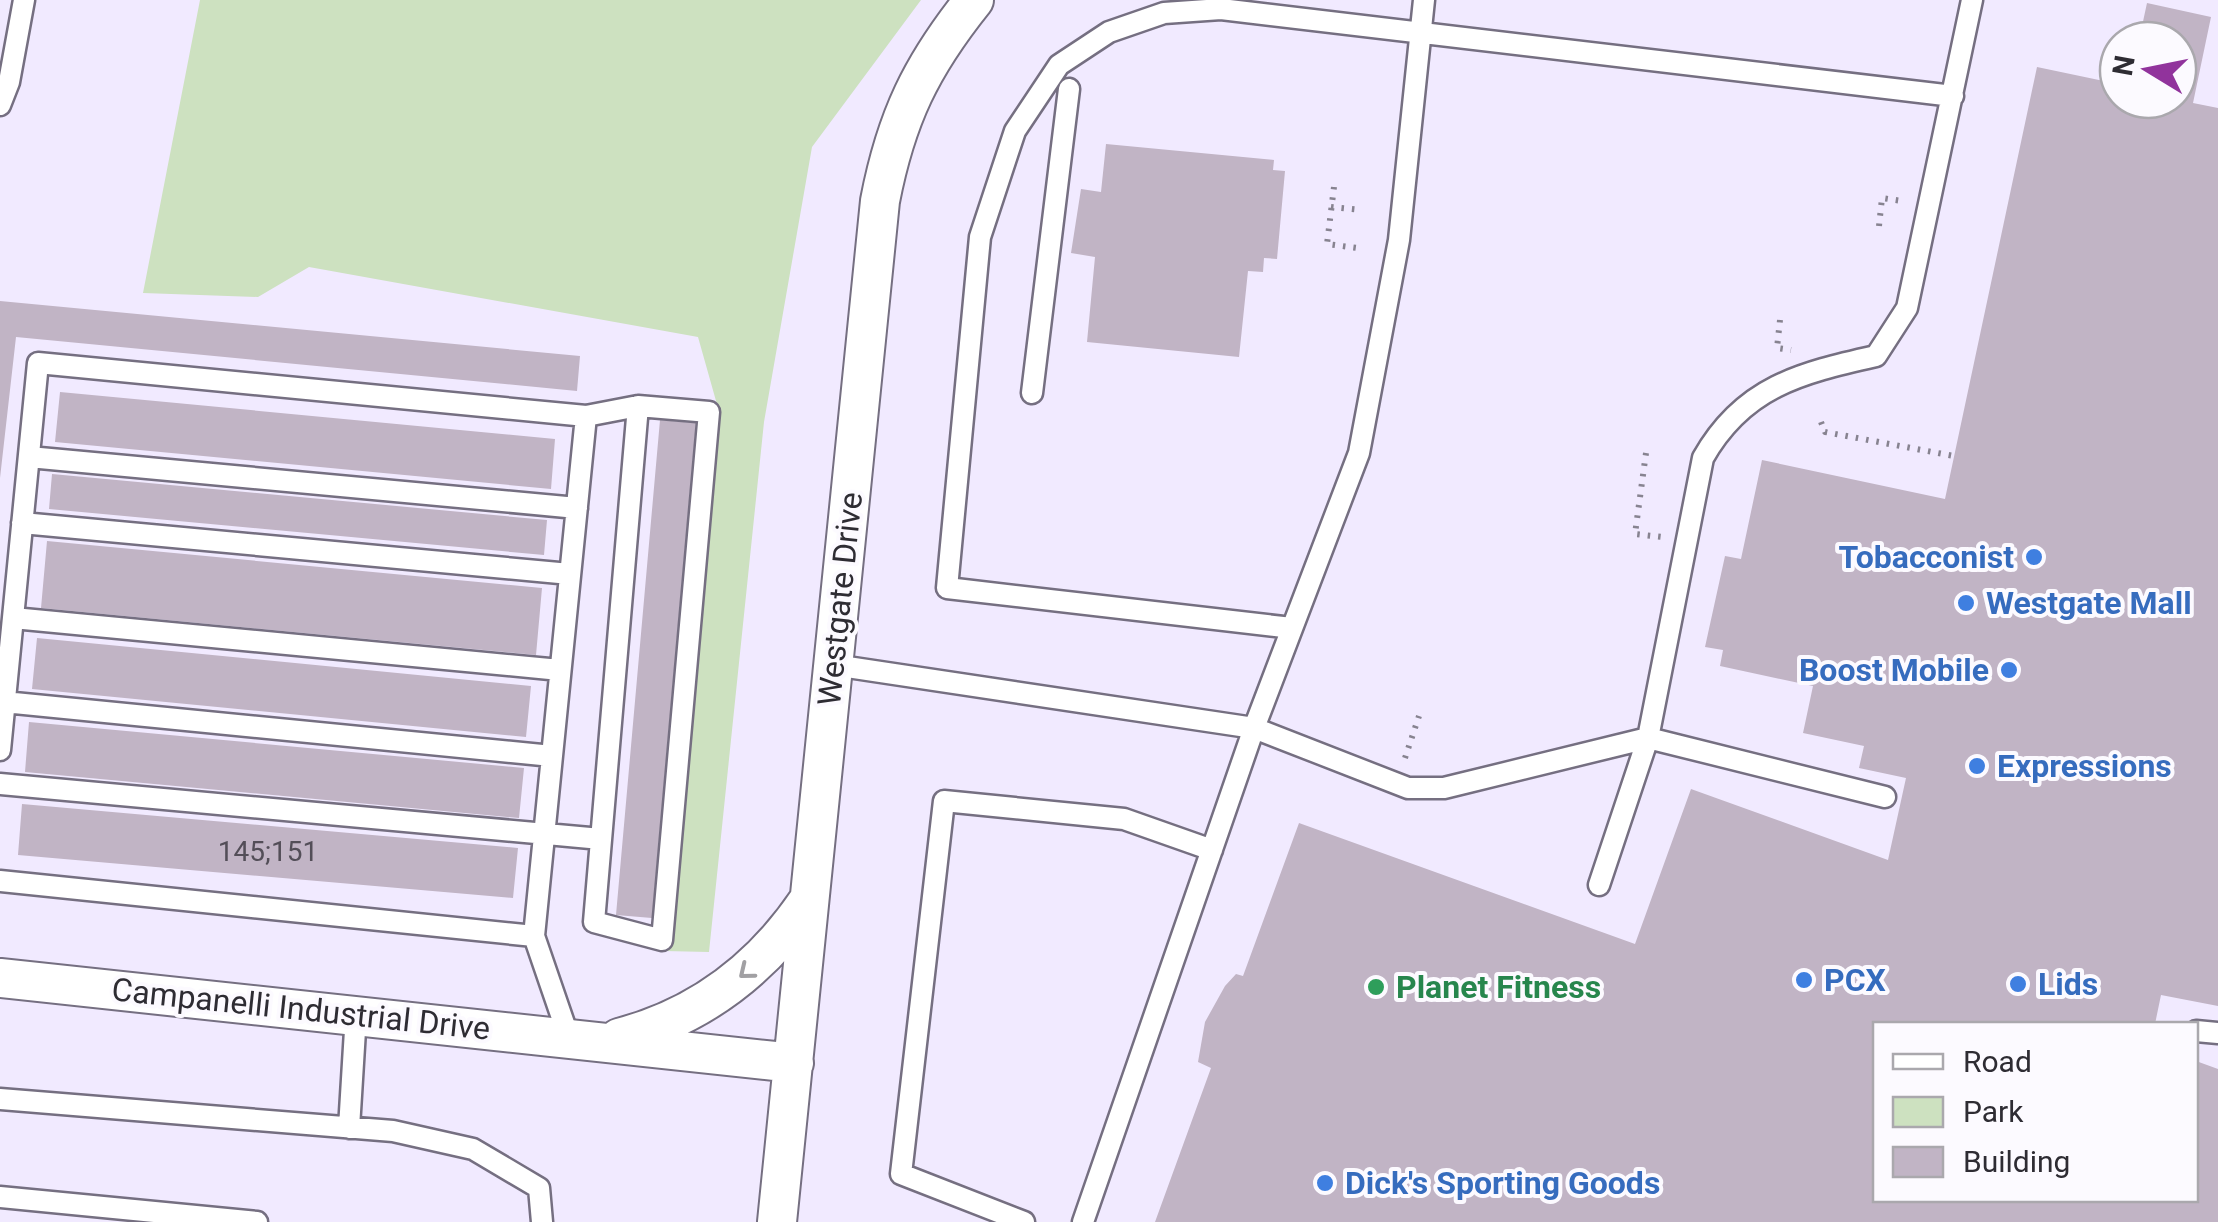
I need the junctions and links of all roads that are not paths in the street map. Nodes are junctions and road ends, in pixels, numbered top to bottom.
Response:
1 (24, 0) edge
2 (974, 0) edge
3 (1424, 0) edge
4 (1972, 0) edge
5 (1421, 30) junction
6 (1069, 89) dead end
7 (1953, 96) junction
8 (0, 105) edge
9 (1032, 393) dead end
10 (638, 406) junction
11 (586, 416) junction
12 (29, 457) junction
13 (577, 508) junction
14 (22, 523) junction
15 (570, 574) junction
16 (13, 618) junction
17 (1292, 628) junction
18 (834, 665) junction
19 (560, 670) junction
20 (4, 702) junction
21 (1254, 728) junction
22 (1648, 738) junction
23 (0, 750) edge
24 (552, 756) junction
25 (0, 784) edge
26 (1885, 797) dead end
27 (544, 834) junction
28 (601, 839) junction
29 (1212, 850) junction
30 (0, 881) edge
31 (1599, 885) dead end
32 (810, 899) junction
33 (534, 936) junction
34 (0, 978) edge
35 (356, 1014) junction
36 (586, 1040) junction
37 (794, 1063) junction
38 (0, 1099) edge
39 (349, 1128) junction
40 (0, 1198) edge
41 (257, 1222) edge
42 (542, 1222) edge
43 (777, 1222) edge
44 (1024, 1222) edge
45 (1083, 1222) edge

1 - 8 lane
2 - 18 street, Westgate Drive
3 - 5 lane
4 - 7 lane
5 - 7 lane
5 - 17 lane
5 - 17 lane
6 - 9 lane
7 - 22 lane
10 - 11 lane
10 - 28 lane
10 - 28 lane
11 - 12 lane
11 - 13 lane
12 - 13 lane
12 - 14 lane
13 - 15 lane
14 - 15 lane
14 - 16 lane
15 - 19 lane
16 - 19 lane
16 - 20 lane
17 - 21 lane
18 - 21 lane
18 - 32 street, Westgate Drive
19 - 24 lane
20 - 23 lane
20 - 24 lane
21 - 22 lane
21 - 29 lane
22 - 26 lane
22 - 31 lane
24 - 27 lane
25 - 27 lane
27 - 28 lane
27 - 33 lane
29 - 44 lane
29 - 45 lane
30 - 33 lane
32 -> 36 street, Campanelli Industrial Drive
32 - 37 street, Westgate Drive
33 - 36 lane
34 - 35 street, Campanelli Industrial Drive
35 - 36 street, Campanelli Industrial Drive
35 - 39 lane
36 - 37 street, Campanelli Industrial Drive
37 - 43 street, Westgate Drive
38 - 39 lane
39 - 42 lane
40 - 41 lane

